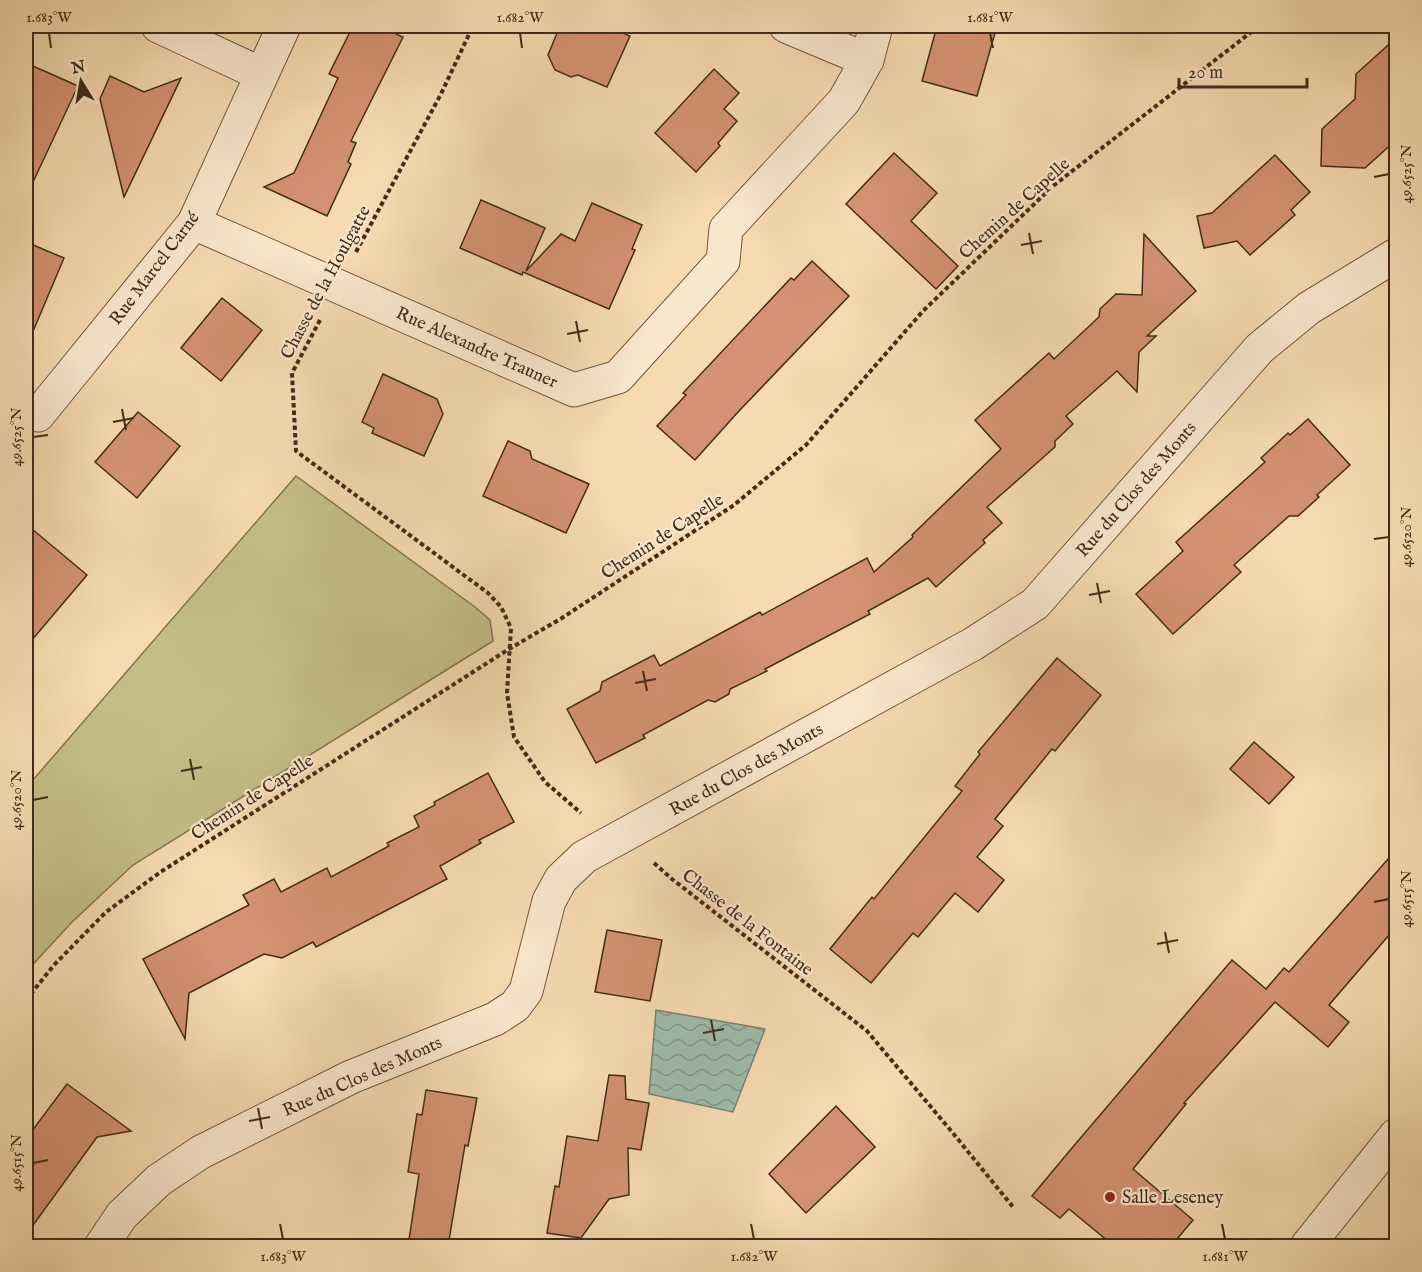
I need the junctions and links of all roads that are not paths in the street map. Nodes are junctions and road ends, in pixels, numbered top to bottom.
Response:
1 (158, 26) edge
2 (284, 26) edge
3 (786, 26) edge
4 (876, 26) edge
5 (867, 60) junction
6 (261, 74) junction
7 (194, 223) junction
8 (1396, 255) edge
9 (30, 418) edge
10 (1396, 1135) edge
11 (101, 1246) edge
12 (1307, 1246) edge

1 - 6 street
2 - 6 street, Rue Marcel Carné
3 - 5 street
4 - 5 street, Rue Alexandre Trauner
5 - 7 street, Rue Alexandre Trauner
6 - 7 street, Rue Marcel Carné
7 - 9 street, Rue Marcel Carné
8 - 11 street, Rue du Clos des Monts
10 - 12 street

